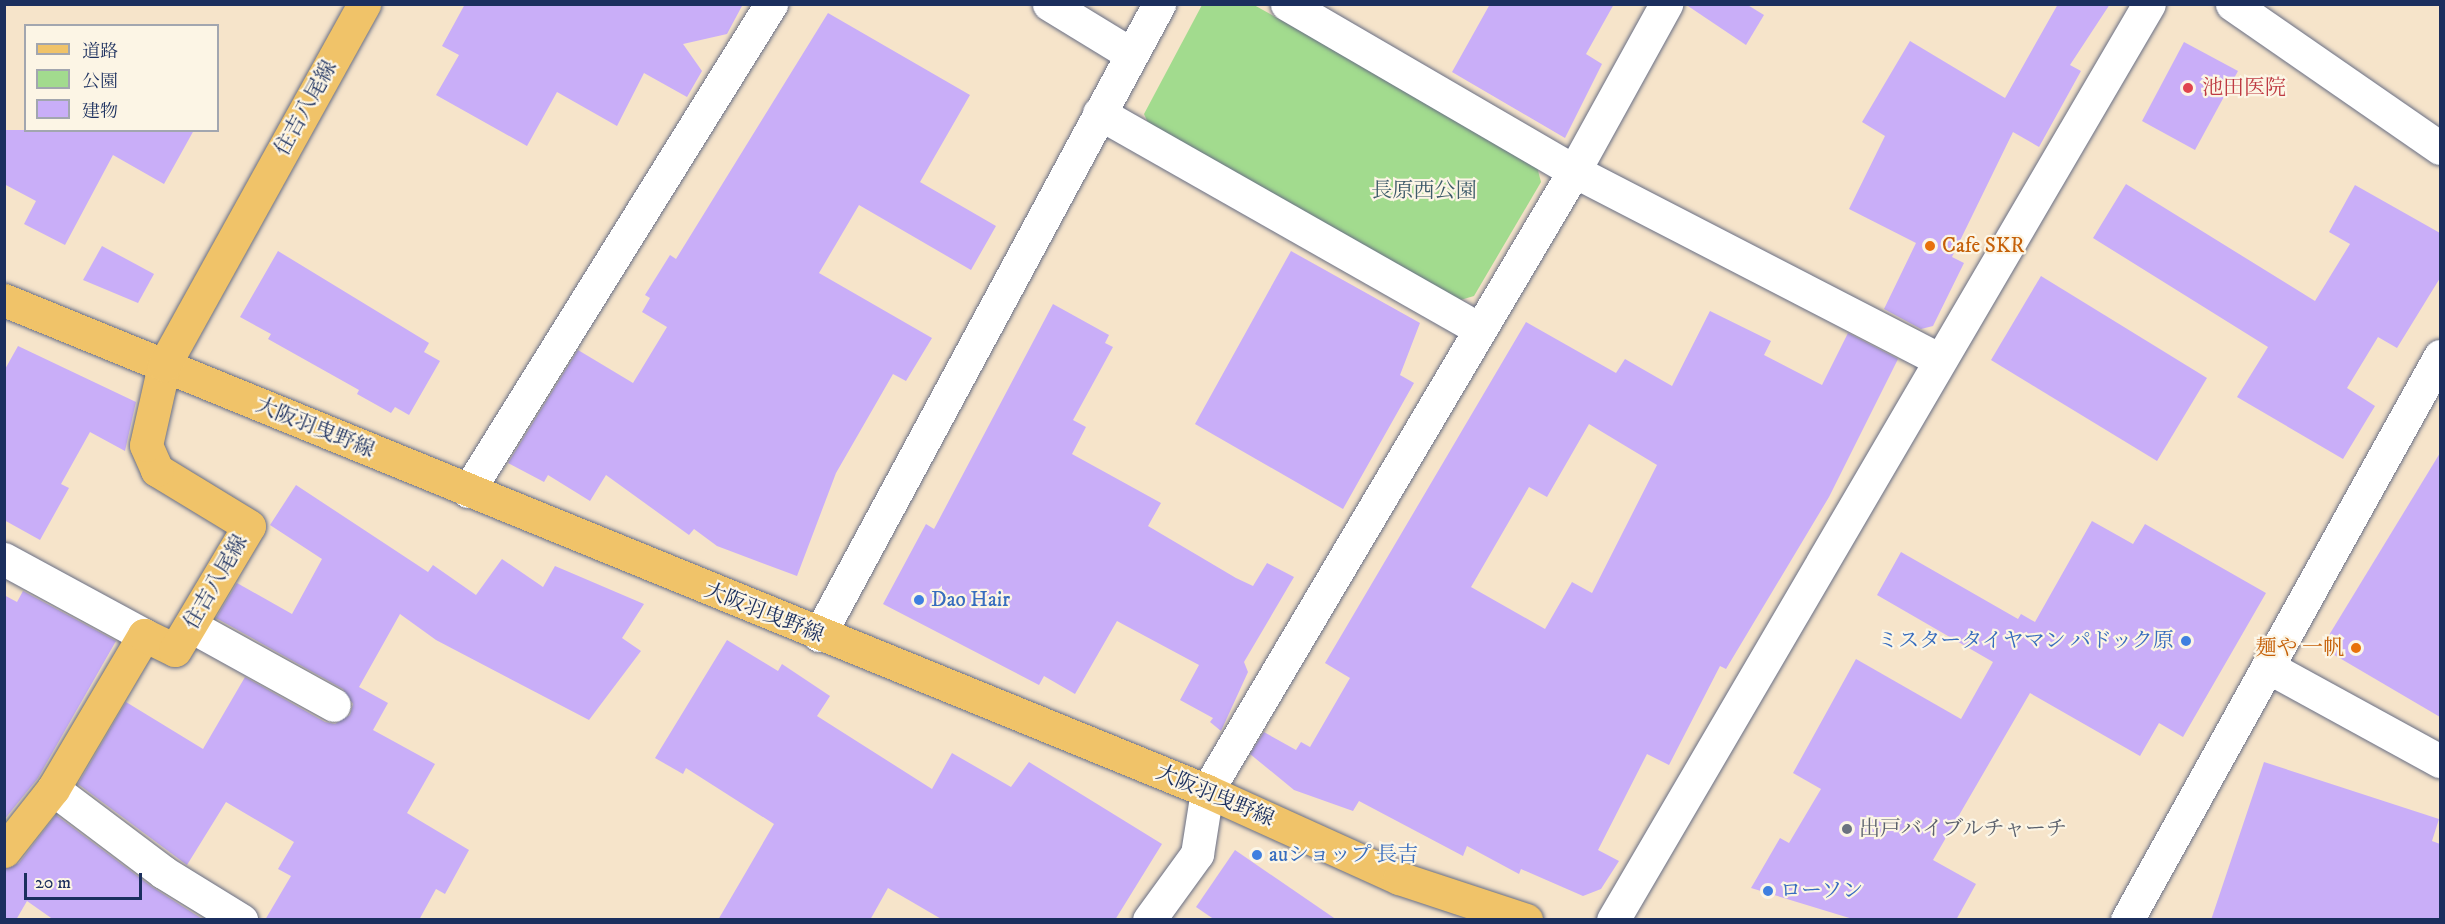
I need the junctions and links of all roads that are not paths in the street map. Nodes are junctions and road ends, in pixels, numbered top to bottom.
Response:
1 (363, 4) edge
2 (771, 4) edge
3 (1048, 4) edge
4 (1159, 4) edge
5 (1287, 4) edge
6 (1666, 4) edge
7 (2149, 4) edge
8 (2232, 4) edge
9 (1131, 54) junction
10 (1099, 112) junction
11 (2440, 148) edge
12 (1574, 171) junction
13 (4, 300) edge
14 (1477, 328) junction
15 (2440, 356) edge
16 (1940, 359) junction
17 (164, 365) junction
18 (468, 491) junction
19 (4, 559) edge
20 (191, 626) junction
21 (144, 635) junction
22 (819, 635) junction
23 (2268, 667) junction
24 (334, 705) dead end
25 (2440, 761) edge
26 (53, 789) junction
27 (1207, 791) junction
28 (4, 851) edge
29 (241, 920) edge
30 (1149, 920) edge
31 (1526, 920) edge
32 (1613, 920) edge
33 (2127, 920) edge

1 - 17 main road, 住吉八尾線
2 - 18 street
3 - 9 street
4 - 9 street
5 - 12 street
6 - 12 street
7 - 16 street
8 - 11 street
9 - 10 street
10 - 14 street
10 - 22 street
12 - 14 street
12 - 16 street
13 - 17 main road, 大阪羽曳野線
14 - 27 street
15 - 23 street
16 - 32 street
17 - 18 main road, 大阪羽曳野線
17 - 20 main road, 住吉八尾線
18 - 22 main road, 大阪羽曳野線
19 - 21 street
20 - 21 main road, 住吉八尾線
20 - 24 street
21 - 26 main road
22 - 27 main road, 大阪羽曳野線
23 - 25 street
23 - 33 street
26 - 28 main road
26 - 29 street
27 - 30 street
27 - 31 main road, 大阪羽曳野線

